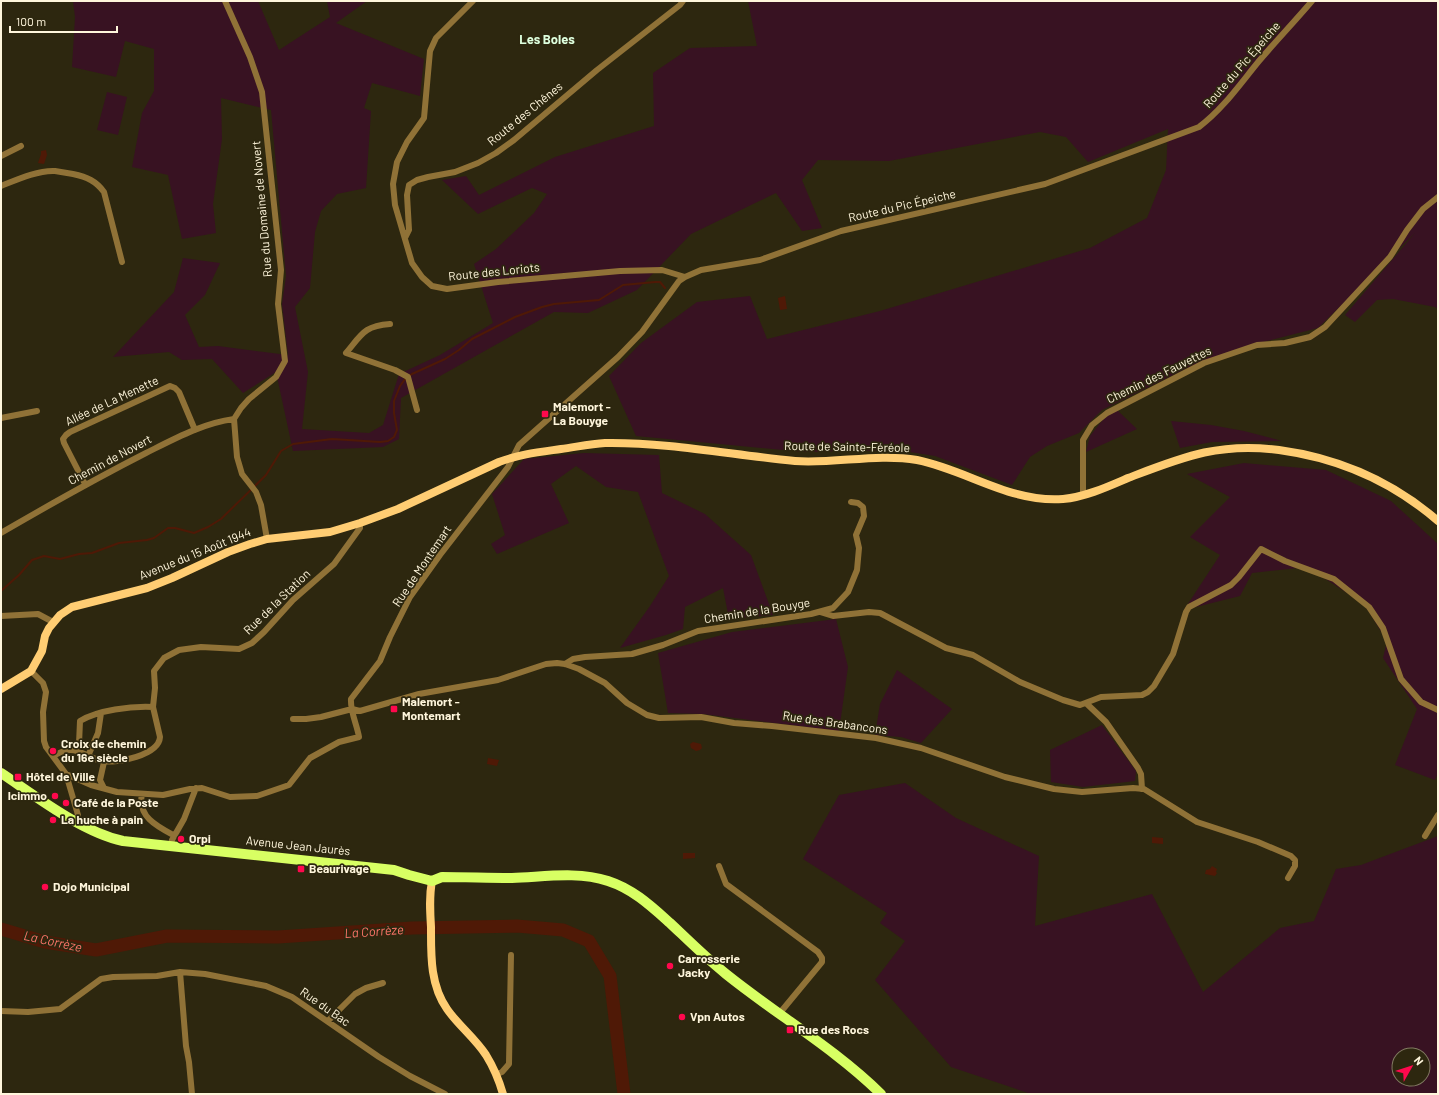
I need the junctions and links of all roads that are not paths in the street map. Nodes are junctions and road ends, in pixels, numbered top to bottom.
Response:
1 (225, 1) edge
2 (473, 1) edge
3 (683, 1) edge
4 (1312, 1) edge
5 (21, 146) dead end
6 (1, 156) edge
7 (1, 186) edge
8 (1438, 196) edge
9 (405, 238) junction
10 (122, 262) dead end
11 (685, 277) junction
12 (390, 324) dead end
13 (417, 410) dead end
14 (37, 411) dead end
15 (1, 418) edge
16 (234, 419) junction
17 (195, 430) junction
18 (513, 457) junction
19 (85, 484) junction
20 (1083, 495) junction
21 (851, 502) dead end
22 (1438, 521) edge
23 (360, 523) junction
24 (1, 533) edge
25 (267, 539) junction
26 (820, 612) junction
27 (1, 616) edge
28 (53, 622) junction
29 (565, 664) junction
30 (31, 671) junction
31 (1, 689) edge
32 (1087, 704) junction
33 (153, 707) junction
34 (352, 709) junction
35 (1438, 710) edge
36 (101, 713) junction
37 (293, 719) dead end
38 (77, 751) junction
39 (53, 756) junction
40 (88, 756) junction
41 (104, 762) junction
42 (1, 773) edge
43 (66, 774) junction
44 (104, 788) junction
45 (196, 788) junction
46 (1142, 789) junction
47 (142, 794) junction
48 (1438, 815) edge
49 (75, 821) junction
50 (174, 836) junction
51 (1424, 836) dead end
52 (171, 846) junction
53 (719, 866) dead end
54 (1288, 878) dead end
55 (432, 881) junction
56 (511, 955) dead end
57 (180, 972) junction
58 (384, 983) dead end
59 (1, 1011) edge
60 (779, 1014) junction
61 (328, 1021) junction
62 (497, 1074) junction
63 (192, 1094) edge
64 (445, 1094) edge
65 (503, 1094) edge
66 (881, 1094) edge

1 - 16 street, Rue du Domaine de Novert
2 - 9 street, Route des Loriots
3 - 9 street, Route des Chênes
4 - 11 street, Route du Pic Épeiche
5 - 6 street
7 - 10 street
8 - 20 street, Chemin des Fauvettes
9 - 11 street, Route des Loriots
11 - 18 street, Route du Pic Épeiche
12 - 13 street
14 - 15 street
16 - 17 street, Chemin de Novert
16 - 25 street
17 - 19 street, Chemin de Novert
17 - 19 street, Allée de La Menette
18 - 20 main road, Route de Sainte-Féréole
18 - 23 main road, Avenue du 15 Août 1944
18 - 34 street, Rue de Montemart
19 - 24 street, Chemin de Novert
20 - 22 main road, Route de Sainte-Féréole
21 - 26 street, Chemin de la Bouyge
23 - 25 main road, Avenue du 15 Août 1944
23 - 33 street, Rue de la Station
25 - 28 main road, Avenue du 15 Août 1944
26 - 29 street, Chemin de la Bouyge
26 - 32 street
27 - 28 street
28 - 30 main road
29 - 34 street, Rue des Brabancons
29 - 46 street, Rue des Brabancons
30 - 31 main road
30 - 39 street
32 - 35 street
32 - 46 street
33 - 36 street
33 - 41 street, Rue de la Station
34 - 37 street, Rue des Brabancons
34 - 45 street, Rue de Montemart
36 - 38 street
36 - 40 street
38 - 39 street
38 - 40 street
39 - 43 street
40 - 41 street
41 - 44 street
42 - 49 main road, Avenue Jean Jaurès
43 - 44 street
43 - 49 street
44 - 47 street
45 - 47 street
45 - 50 street
46 - 54 street
47 - 50 street
48 - 51 street
49 - 52 main road, Avenue Jean Jaurès
50 - 52 street
52 - 55 main road, Avenue Jean Jaurès
53 - 60 street
55 - 60 main road, Avenue Jean Jaurès
55 - 62 main road
56 - 62 street
57 - 59 street, Rue du Bac
57 - 61 street, Rue du Bac
57 - 63 street
58 - 61 street
60 - 66 main road, Avenue Jean Jaurès
61 - 64 street, Rue du Bac
62 - 65 main road

